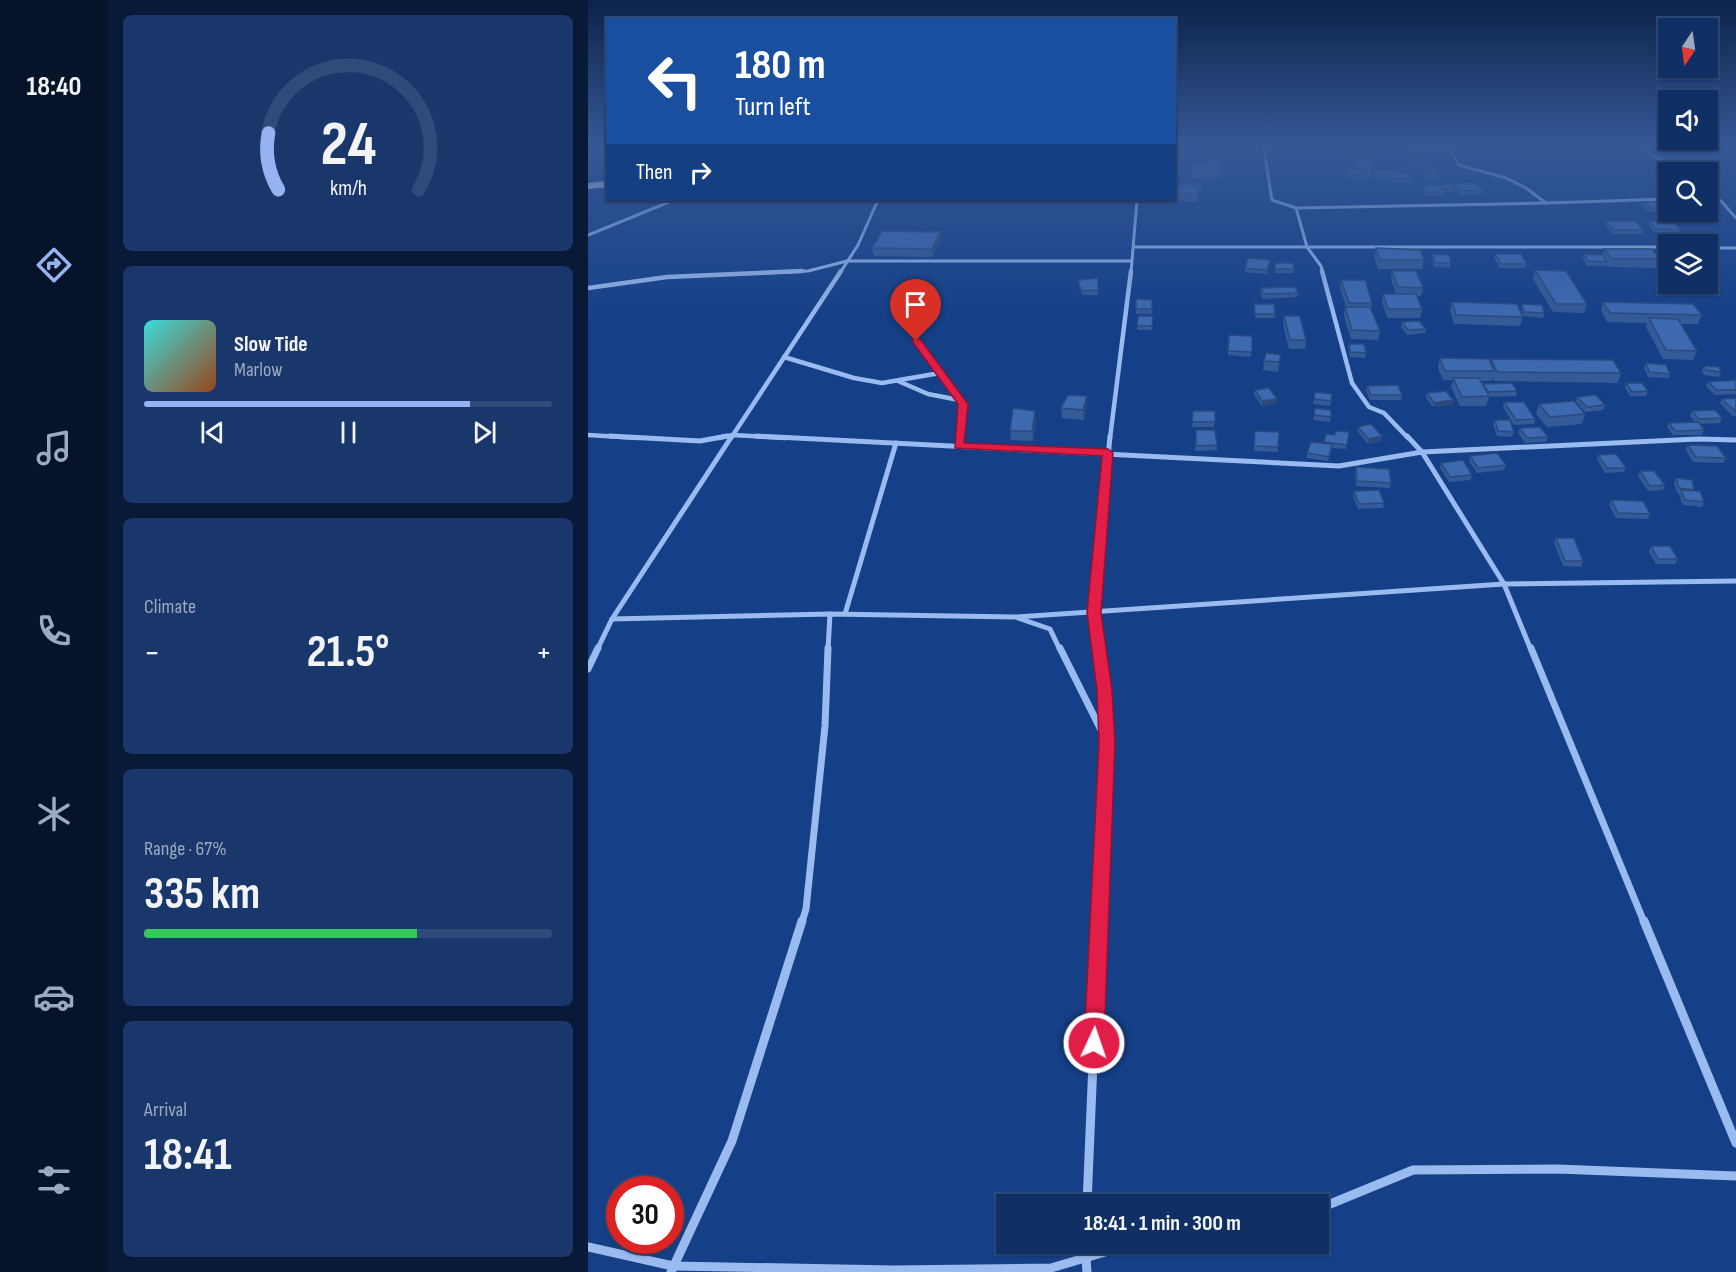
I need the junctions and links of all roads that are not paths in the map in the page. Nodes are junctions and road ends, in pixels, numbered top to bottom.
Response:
1 (666, 203) edge
2 (877, 203) edge
3 (1137, 203) edge
4 (1282, 203) edge
5 (1528, 203) edge
6 (1723, 203) edge
7 (1296, 208) junction
8 (1736, 218) edge
9 (588, 235) edge
10 (1134, 247) junction
11 (1307, 247) junction
12 (1658, 248) edge
13 (1718, 248) edge
14 (1736, 248) edge
15 (847, 261) junction
16 (1131, 261) junction
17 (588, 288) edge
18 (918, 318) dead end
19 (784, 357) junction
20 (940, 373) junction
21 (897, 381) junction
22 (960, 400) junction
23 (588, 435) edge
24 (733, 435) junction
25 (1736, 440) edge
26 (896, 442) junction
27 (959, 446) junction
28 (1422, 452) junction
29 (1108, 453) junction
30 (1736, 581) edge
31 (1504, 584) junction
32 (1094, 613) junction
33 (830, 614) junction
34 (845, 614) junction
35 (1015, 617) junction
36 (612, 618) junction
37 (588, 669) edge
38 (1107, 743) junction
39 (1736, 1143) edge
40 (1736, 1176) edge
41 (1087, 1194) edge
42 (1329, 1204) edge
43 (588, 1247) edge
44 (1084, 1254) edge
45 (1096, 1254) edge
46 (1084, 1257) junction
47 (672, 1269) edge
48 (1087, 1272) edge

1 - 9 street
2 - 15 street
3 - 10 street
4 - 7 street
5 - 7 street
6 - 8 street
7 - 11 street
10 - 11 street
10 - 16 street
11 - 12 street
11 - 28 street
13 - 14 street
15 - 16 street
15 - 17 street
15 - 19 street
16 - 29 street
18 - 20 street
19 - 21 street
19 - 24 street
20 - 21 street
20 - 22 street
21 - 22 street
22 - 27 street
23 - 24 street
24 - 26 street
24 - 36 street
25 - 28 street
26 - 27 street
26 - 34 street
27 - 29 street
28 - 29 street
28 - 31 street
29 - 32 street
30 - 31 street
31 - 32 street
31 - 39 street
32 - 35 street
32 - 38 street
33 - 34 street
33 - 36 street
33 - 47 street
34 - 35 street
35 - 38 street
36 - 37 street
38 - 41 street
40 - 42 street
43 - 47 street
44 - 46 street
45 - 46 street
46 - 47 street
46 - 48 street

